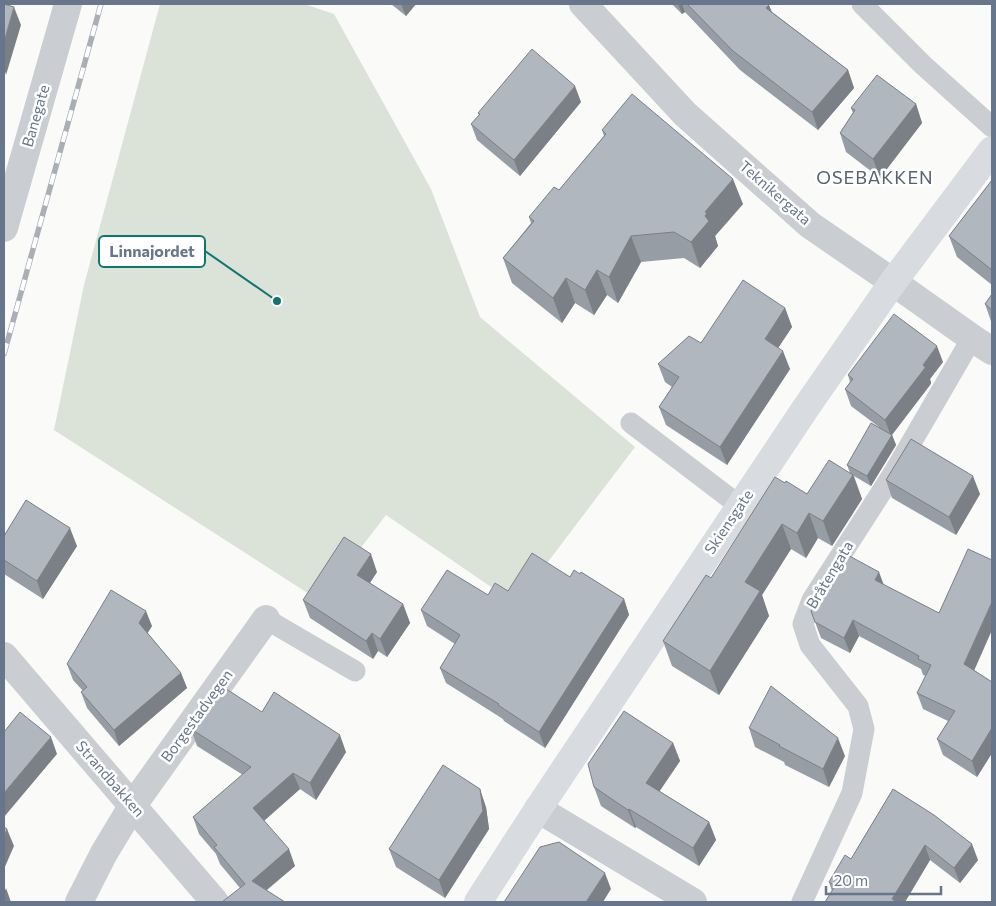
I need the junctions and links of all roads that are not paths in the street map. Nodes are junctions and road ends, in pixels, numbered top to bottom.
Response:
1 (68, 4) edge
2 (583, 4) edge
3 (862, 4) edge
4 (992, 127) edge
5 (992, 150) edge
6 (4, 228) edge
7 (893, 282) junction
8 (982, 345) edge
9 (631, 422) dead end
10 (740, 506) junction
11 (266, 619) joint
12 (4, 656) edge
13 (355, 671) dead end
14 (133, 805) junction
15 (538, 809) junction
16 (79, 902) edge
17 (216, 902) edge
18 (478, 902) edge
19 (693, 902) edge
20 (802, 902) edge

1 - 6 street, Banegate
2 - 7 street, Teknikergata
3 - 4 lane
5 - 7 street, Skiensgate
7 - 8 street, Teknikergata
7 - 10 street, Skiensgate
8 - 20 lane, Bråtengata
9 - 10 lane
10 - 15 street, Skiensgate
11 - 13 lane, Borgestadvegen
11 - 14 street, Borgestadvegen
12 - 14 street, Strandbakken
14 - 16 street, Borgestadvegen
14 - 17 street, Strandbakken
15 - 18 street, Skiensgate
15 - 19 street

